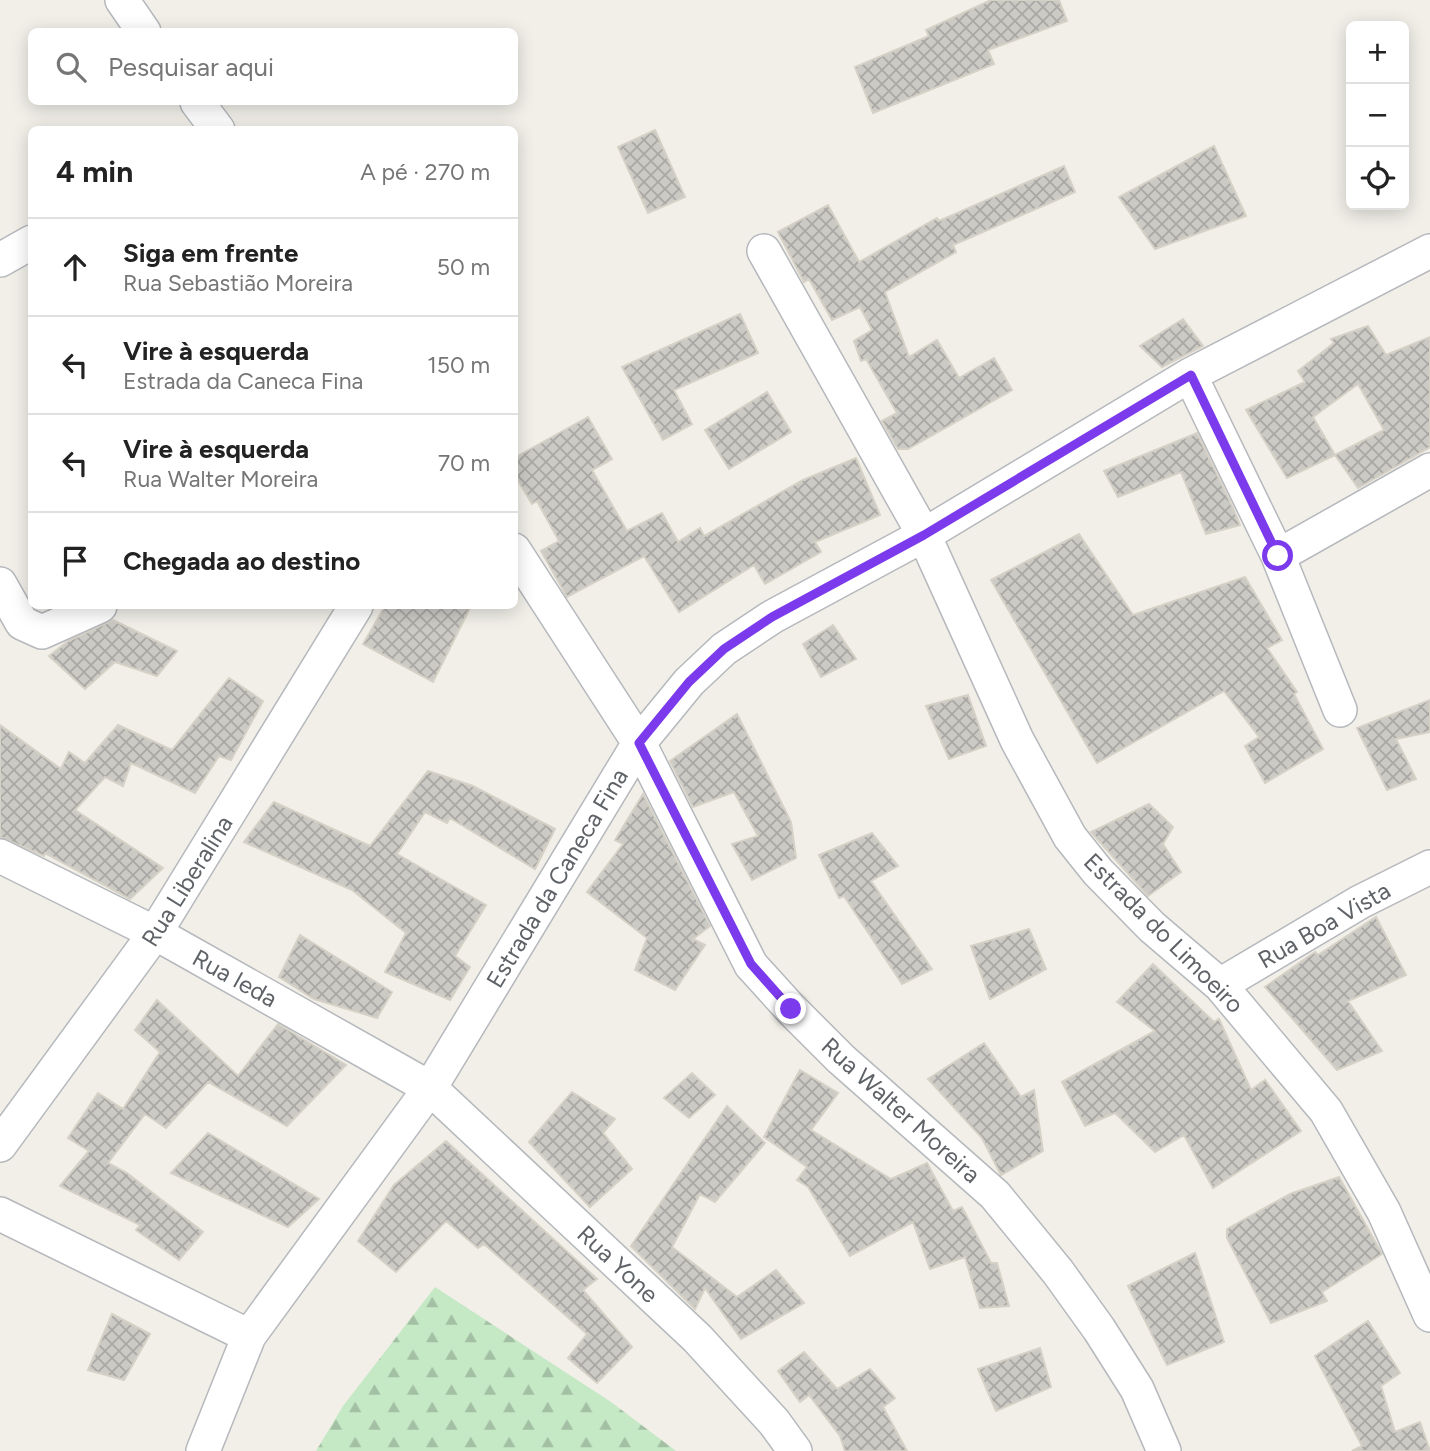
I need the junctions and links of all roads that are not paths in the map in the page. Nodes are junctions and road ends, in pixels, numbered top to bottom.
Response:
1 (122, 0) edge
2 (141, 28) edge
3 (199, 105) edge
4 (215, 126) edge
5 (28, 245) edge
6 (764, 251) dead end
7 (1430, 251) edge
8 (0, 260) edge
9 (1191, 375) junction
10 (1430, 470) edge
11 (924, 535) junction
12 (518, 556) edge
13 (1278, 556) junction
14 (0, 584) edge
15 (93, 609) edge
16 (354, 609) edge
17 (1340, 710) dead end
18 (639, 743) junction
19 (0, 856) edge
20 (1430, 867) edge
21 (155, 933) junction
22 (1220, 985) junction
23 (430, 1088) junction
24 (0, 1145) edge
25 (0, 1214) edge
26 (1430, 1315) edge
27 (249, 1336) junction
28 (203, 1451) edge
29 (795, 1451) edge
30 (1164, 1451) edge

1 - 2 street
3 - 4 street
5 - 8 street
6 - 11 street, Estrada do Limoeiro
7 - 9 street, Estrada da Caneca Fina
9 - 11 street, Estrada da Caneca Fina
9 - 13 street
10 - 13 street
11 - 18 street, Estrada da Caneca Fina
11 - 22 street, Estrada do Limoeiro
12 - 18 street, Rua Walter Moreira
13 - 17 street
14 - 15 street
16 - 21 street, Rua Liberalina
18 - 23 street, Estrada da Caneca Fina
18 - 30 street, Rua Walter Moreira
19 - 21 street, Rua Ieda
20 - 22 street, Rua Boa Vista
21 - 23 street, Rua Ieda
21 - 24 street, Rua Liberalina
22 - 26 street, Estrada do Limoeiro
23 - 27 street, Estrada da Caneca Fina
23 - 29 street, Rua Yone
25 - 27 street
27 - 28 street, Estrada da Caneca Fina

